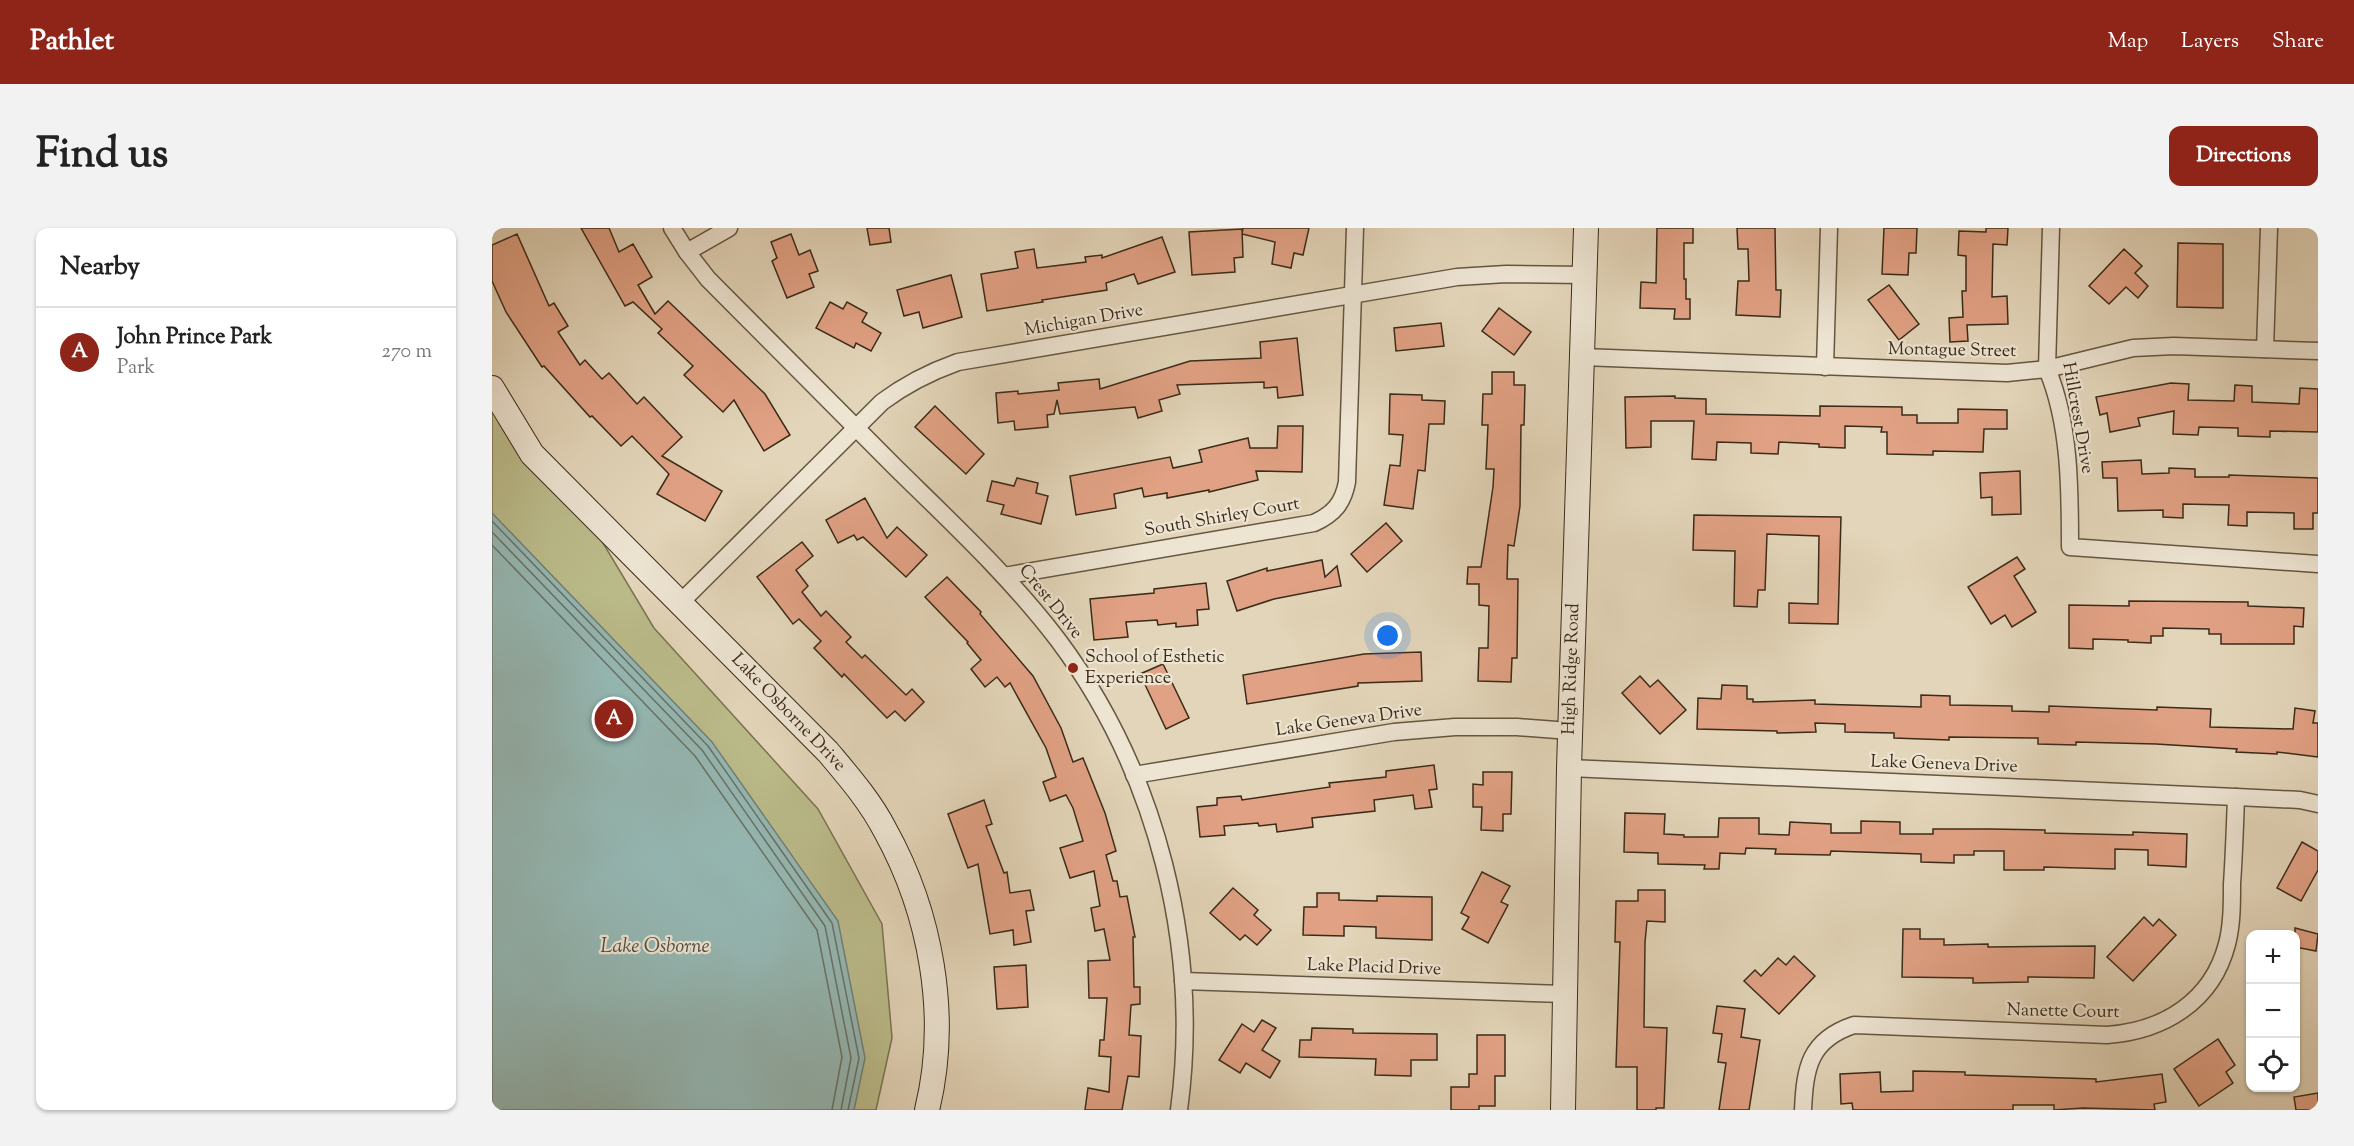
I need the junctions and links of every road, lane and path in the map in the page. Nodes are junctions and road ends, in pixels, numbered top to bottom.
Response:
1 (672, 228) edge
2 (729, 228) edge
3 (1355, 228) edge
4 (1586, 228) edge
5 (1829, 228) edge
6 (2051, 228) edge
7 (2270, 228) edge
8 (687, 252) junction
9 (1585, 275) junction
10 (1353, 295) junction
11 (2265, 349) junction
12 (2318, 351) edge
13 (1582, 357) junction
14 (1825, 367) junction
15 (2047, 369) junction
16 (492, 388) edge
17 (856, 427) junction
18 (2318, 564) edge
19 (1004, 576) junction
20 (680, 603) junction
21 (1570, 731) junction
22 (1569, 768) junction
23 (1134, 775) junction
24 (2236, 797) junction
25 (2318, 804) edge
26 (1183, 981) junction
27 (1564, 994) junction
28 (927, 1110) edge
29 (1179, 1110) edge
30 (1563, 1110) edge
31 (1803, 1110) edge

1 - 8 street, Crest Drive
2 - 8 street
3 - 10 street, South Shirley Court
4 - 9 street, High Ridge Road
5 - 14 street
6 - 15 street, Hillcrest Drive
7 - 11 street
8 - 17 street, Crest Drive
9 - 10 street, Michigan Drive
9 - 13 street, High Ridge Road
10 - 17 street, Michigan Drive
10 - 19 street, South Shirley Court
11 - 12 street, Montague Street
11 - 15 street, Montague Street
13 - 14 street, Montague Street
13 - 21 street, High Ridge Road
14 - 15 street, Montague Street
15 - 18 street, Hillcrest Drive
16 - 20 street, Lake Osborne Drive
17 - 19 street, Crest Drive
17 - 20 street, Michigan Drive
19 - 23 street, Crest Drive
20 - 28 street, Lake Osborne Drive
21 - 22 street, High Ridge Road
21 - 23 street, Lake Geneva Drive
22 - 24 street, Lake Geneva Drive
22 - 27 street, High Ridge Road
23 - 26 street, Crest Drive
24 - 25 street, Lake Geneva Drive
24 - 31 street, Nanette Court
26 - 27 street, Lake Placid Drive
26 - 29 street, Crest Drive
27 - 30 street, High Ridge Road

